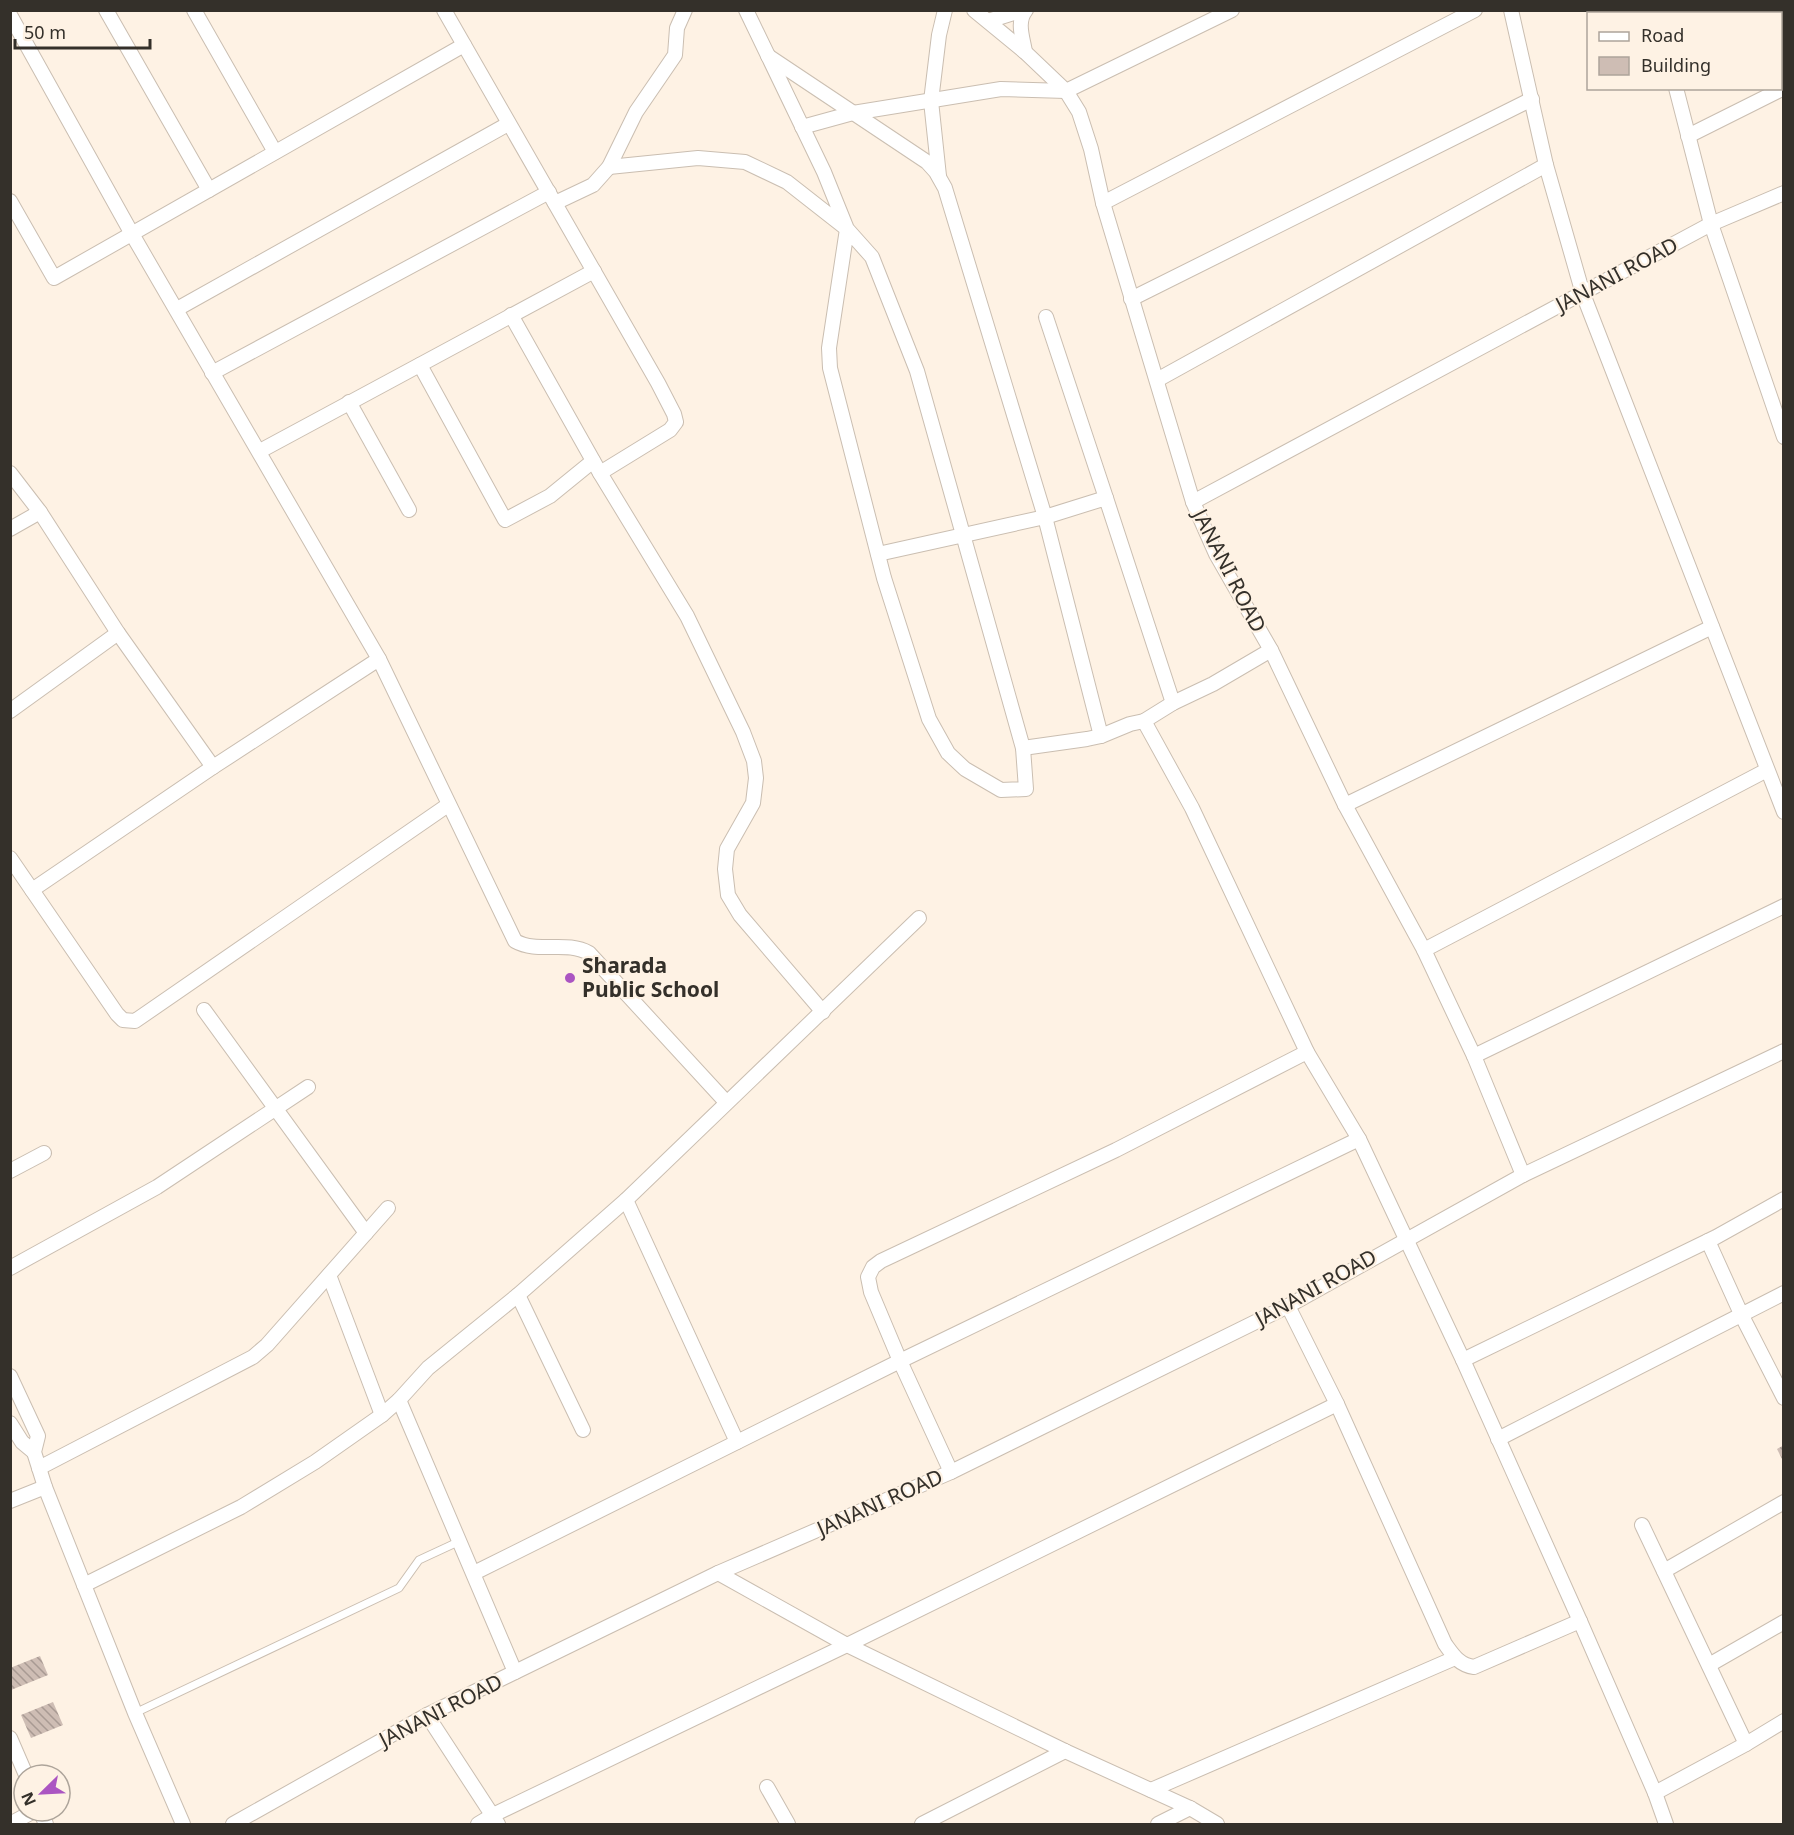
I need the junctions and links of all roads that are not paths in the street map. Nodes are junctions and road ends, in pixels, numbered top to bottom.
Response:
1 (106, 10) edge
2 (194, 10) edge
3 (444, 10) edge
4 (685, 10) edge
5 (747, 10) edge
6 (945, 10) edge
7 (974, 10) edge
8 (1024, 10) edge
9 (1232, 10) edge
10 (1475, 10) edge
11 (1511, 10) edge
12 (10, 15) edge
13 (988, 21) junction
14 (464, 45) junction
15 (1025, 52) junction
16 (768, 56) junction
17 (1676, 90) edge
18 (1780, 90) edge
19 (1066, 92) junction
20 (1532, 99) junction
21 (932, 101) junction
22 (853, 113) junction
23 (508, 124) junction
24 (802, 127) junction
25 (1688, 136) junction
26 (275, 152) junction
27 (1546, 165) junction
28 (609, 167) junction
29 (939, 178) junction
30 (210, 190) junction
31 (1784, 193) edge
32 (552, 197) junction
33 (10, 201) edge
34 (1103, 203) junction
35 (1710, 224) junction
36 (847, 229) junction
37 (132, 234) junction
38 (594, 271) junction
39 (1583, 294) junction
40 (1131, 299) junction
41 (177, 309) junction
42 (512, 315) junction
43 (1046, 317) dead end
44 (420, 365) junction
45 (212, 373) junction
46 (1157, 380) junction
47 (349, 402) junction
48 (1784, 437) edge
49 (260, 451) junction
50 (596, 467) junction
51 (10, 473) edge
52 (1106, 498) junction
53 (1193, 502) junction
54 (409, 510) dead end
55 (40, 512) junction
56 (1045, 517) junction
57 (10, 529) edge
58 (964, 535) junction
59 (878, 554) junction
60 (1712, 627) junction
61 (118, 633) junction
62 (1270, 650) junction
63 (379, 658) junction
64 (1173, 703) junction
65 (10, 711) edge
66 (1144, 721) junction
67 (1101, 736) junction
68 (1023, 748) junction
69 (213, 767) junction
70 (1767, 770) junction
71 (448, 805) junction
72 (1345, 805) junction
73 (1784, 812) edge
74 (10, 858) edge
75 (32, 890) junction
76 (1784, 906) edge
77 (920, 918) dead end
78 (1424, 950) junction
79 (204, 1010) dead end
80 (823, 1012) junction
81 (1784, 1051) edge
82 (1307, 1052) junction
83 (1474, 1056) junction
84 (308, 1087) dead end
85 (726, 1102) junction
86 (276, 1109) junction
87 (1359, 1139) junction
88 (44, 1153) dead end
89 (10, 1171) edge
90 (1523, 1174) junction
91 (1784, 1199) edge
92 (626, 1200) junction
93 (388, 1208) dead end
94 (366, 1233) junction
95 (1405, 1239) junction
96 (1708, 1241) junction
97 (10, 1268) edge
98 (329, 1275) junction
99 (1784, 1293) edge
100 (518, 1295) junction
101 (1288, 1306) junction
102 (1742, 1316) junction
103 (1462, 1360) junction
104 (900, 1361) junction
105 (10, 1376) edge
106 (1784, 1398) edge
107 (399, 1400) junction
108 (1337, 1404) junction
109 (382, 1415) junction
110 (10, 1423) edge
111 (583, 1430) dead end
112 (1498, 1439) junction
113 (737, 1442) junction
114 (34, 1452) junction
115 (39, 1468) junction
116 (951, 1472) junction
117 (45, 1487) junction
118 (10, 1501) edge
119 (1784, 1502) edge
120 (1642, 1525) dead end
121 (460, 1541) junction
122 (1664, 1571) junction
123 (474, 1573) junction
124 (718, 1573) junction
125 (84, 1586) junction
126 (1580, 1621) junction
127 (1784, 1622) edge
128 (847, 1645) junction
129 (1455, 1658) junction
130 (1709, 1665) junction
131 (515, 1672) junction
132 (135, 1713) junction
133 (427, 1715) junction
134 (1784, 1721) edge
135 (10, 1738) edge
136 (1746, 1744) junction
137 (1065, 1751) junction
138 (21, 1763) edge
139 (767, 1787) dead end
140 (1151, 1790) junction
141 (1655, 1793) junction
142 (1190, 1808) junction
143 (496, 1820) edge
144 (183, 1824) edge
145 (233, 1824) edge
146 (478, 1824) edge
147 (788, 1824) edge
148 (922, 1824) edge
149 (1158, 1824) edge
150 (1217, 1824) edge
151 (1666, 1824) edge

1 - 30 street
2 - 26 street
3 - 14 street
4 - 28 street
5 - 16 street
6 - 21 street
7 - 13 street
8 - 13 street
8 - 15 street
9 - 19 street
10 - 34 street
11 - 20 street
12 - 37 street
13 - 15 street
14 - 23 street
14 - 26 street
15 - 19 street
16 - 22 street
16 - 24 street
17 - 25 street
18 - 25 street
19 - 21 street
19 - 34 street
20 - 27 street
20 - 40 street
21 - 22 street
21 - 29 street
22 - 24 street
22 - 29 street
23 - 32 street
23 - 41 street
24 - 36 street
25 - 35 street
26 - 30 street
27 - 39 street
27 - 46 street
28 - 32 street
28 - 36 street
29 - 56 street
30 - 37 street
31 - 35 street, JANANI ROAD
32 - 38 street
32 - 45 street
33 - 37 street
34 - 40 street
35 - 39 street, JANANI ROAD
35 - 48 street
36 - 58 street
36 - 59 street
37 - 41 street
38 - 42 street
38 - 50 street
39 - 53 street, JANANI ROAD
39 - 60 street
40 - 46 street
41 - 45 street
42 - 44 street
42 - 50 street
43 - 52 street
44 - 47 street
44 - 50 street
45 - 49 street
46 - 53 street
47 - 49 street
47 - 54 street
49 - 63 street
50 - 80 street
51 - 55 street
52 - 56 street
52 - 64 street
53 - 62 street, JANANI ROAD
55 - 57 street
55 - 61 street
56 - 58 street
56 - 67 street
58 - 59 street
58 - 68 street
59 - 68 street
60 - 70 street
60 - 72 street
61 - 65 street
61 - 69 street
62 - 64 street
62 - 72 street, JANANI ROAD
63 - 69 street
63 - 71 street
64 - 66 street
66 - 67 street
66 - 82 street
67 - 68 street
69 - 75 street
70 - 73 street
70 - 78 street
71 - 75 street
71 - 85 street
72 - 78 street, JANANI ROAD
74 - 75 street
76 - 83 street
77 - 80 street
78 - 83 street, JANANI ROAD
79 - 86 street
80 - 85 street
81 - 90 street, JANANI ROAD
82 - 87 street
82 - 104 street
83 - 90 street, JANANI ROAD
84 - 86 street
85 - 92 street
86 - 94 street
86 - 97 street
87 - 95 street
87 - 104 street
88 - 89 street
90 - 95 street, JANANI ROAD
91 - 96 street
92 - 100 street
92 - 113 street
93 - 94 street
94 - 98 street
95 - 101 street, JANANI ROAD
95 - 103 street
96 - 102 street
96 - 103 street
98 - 109 street
98 - 115 street
99 - 102 street
100 - 107 street
100 - 111 street
101 - 108 street
101 - 116 street, JANANI ROAD
102 - 106 street
102 - 112 street
103 - 112 street
104 - 113 street
104 - 116 street
105 - 114 street
107 - 109 street
107 - 121 street
108 - 128 street
108 - 129 street
109 - 125 street
110 - 114 street
112 - 126 street
113 - 123 street
114 - 115 street
115 - 117 street
116 - 124 street, JANANI ROAD
117 - 118 street
117 - 125 street
119 - 122 street
120 - 122 street
121 - 123 street
121 - 132 lane
122 - 130 street
123 - 131 street
124 - 128 street
124 - 131 street, JANANI ROAD
125 - 132 street
126 - 129 street
126 - 141 street
127 - 130 street
128 - 137 street
128 - 143 street
129 - 140 street
130 - 136 street
131 - 133 street, JANANI ROAD
132 - 144 street
133 - 143 street
133 - 145 street, JANANI ROAD
134 - 136 street
135 - 138 street
136 - 141 street
137 - 140 street
137 - 148 street
139 - 147 street
140 - 142 street
141 - 151 street
142 - 149 street
142 - 150 street
143 - 146 street

